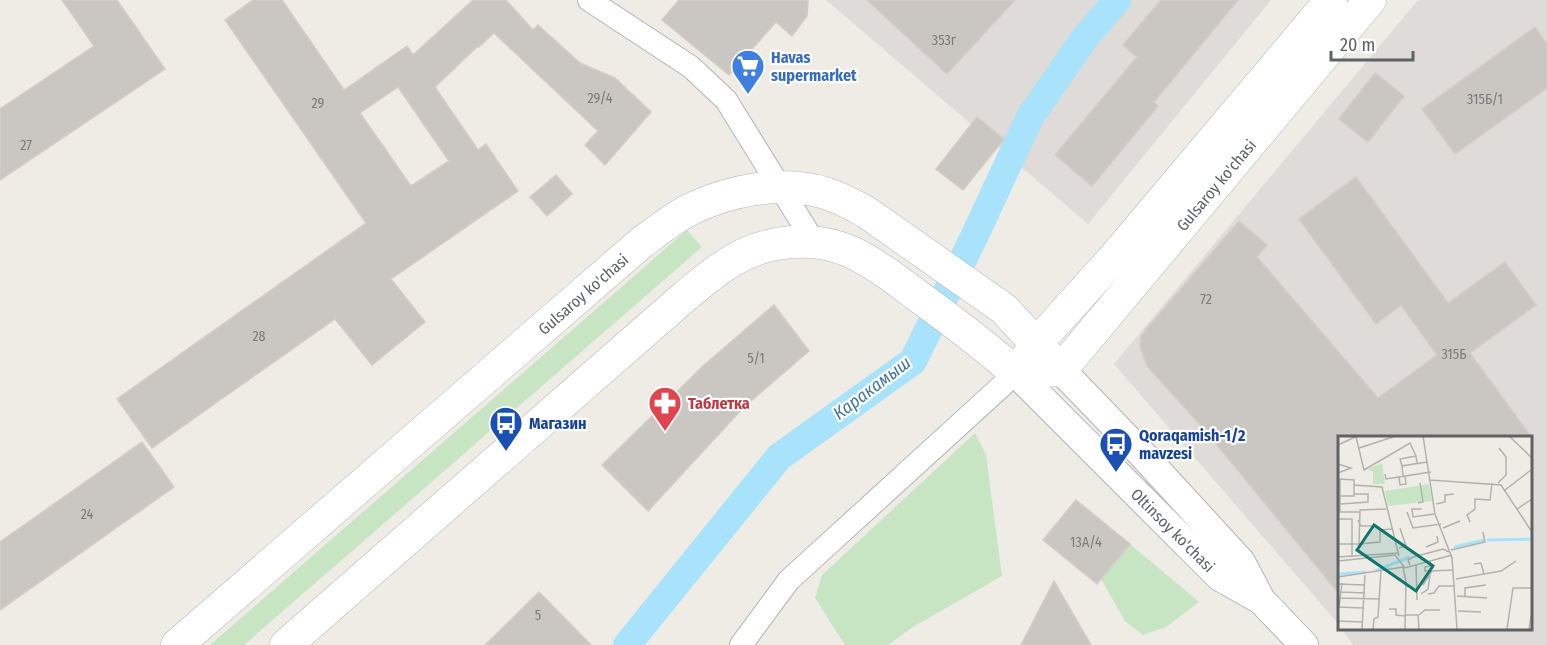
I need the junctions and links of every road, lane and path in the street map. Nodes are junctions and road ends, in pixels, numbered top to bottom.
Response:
1 (589, 0) edge
2 (1331, 0) edge
3 (1370, 0) edge
4 (780, 187) junction
5 (814, 242) junction
6 (1036, 344) junction
7 (1061, 370) junction
8 (1016, 374) junction
9 (1261, 600) junction
10 (177, 645) edge
11 (286, 645) edge
12 (741, 645) edge
13 (1304, 645) edge

1 - 4 street
2 - 6 main road, Gulsaroy ko'chasi
3 - 7 main road, Gulsaroy ko'chasi
4 - 5 street
4 - 6 main road, Gulsaroy ko'chasi
4 - 10 main road, Gulsaroy ko'chasi
5 - 8 main road
5 - 11 main road
6 - 7 main road, Gulsaroy ko'chasi
6 - 8 main road, Gulsaroy ko'chasi
7 - 8 main road
7 - 9 street, Oltinsoy ko'chasi
8 - 9 street, Oltinsoy ko'chasi
8 - 12 street
9 - 13 street, Oltinsoy ko'chasi

